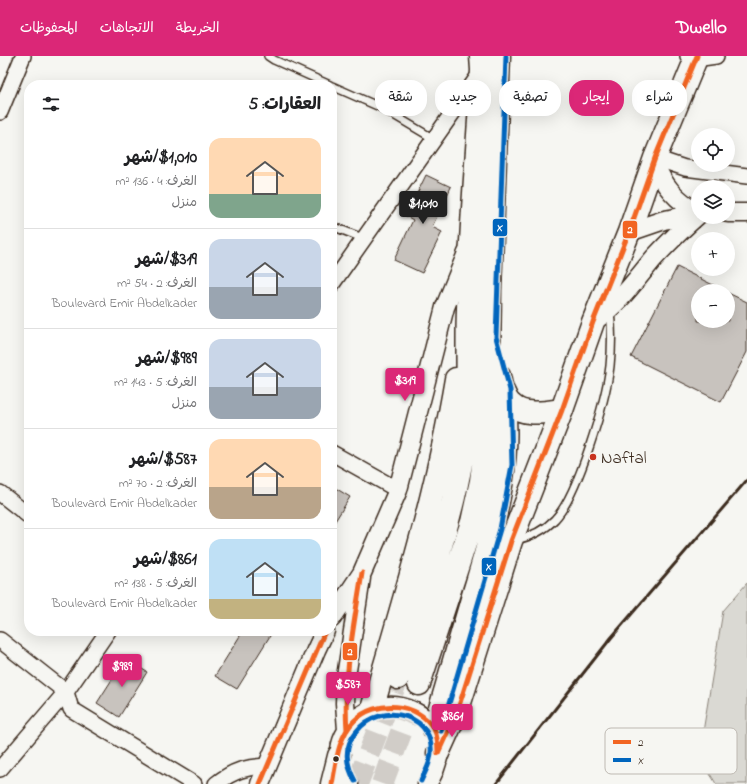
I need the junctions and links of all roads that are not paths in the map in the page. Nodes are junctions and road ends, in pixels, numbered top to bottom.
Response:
1 (23, 56) edge
2 (268, 56) edge
3 (499, 56) edge
4 (699, 57) edge
5 (482, 63) edge
6 (318, 80) edge
7 (337, 89) edge
8 (0, 112) edge
9 (434, 140) junction
10 (655, 160) junction
11 (747, 176) edge
12 (691, 209) edge
13 (735, 213) edge
14 (747, 213) edge
15 (691, 215) edge
16 (691, 221) edge
17 (337, 228) edge
18 (629, 232) junction
19 (365, 239) junction
20 (472, 242) junction
21 (337, 277) edge
22 (468, 309) junction
23 (602, 316) junction
24 (489, 338) junction
25 (502, 391) junction
26 (562, 410) junction
27 (337, 456) edge
28 (398, 490) junction
29 (0, 494) edge
30 (24, 512) edge
31 (511, 541) junction
32 (362, 573) junction
33 (337, 610) edge
34 (105, 636) edge
35 (323, 636) edge
36 (0, 640) edge
37 (398, 678) tunnel mouth
38 (419, 684) tunnel mouth
39 (66, 692) junction
40 (372, 709) junction
41 (434, 729) junction
42 (347, 730) junction
43 (438, 753) junction
44 (339, 756) junction
45 (268, 766) junction
46 (0, 769) edge
47 (435, 781) edge
48 (194, 784) edge
49 (216, 784) edge
50 (260, 784) edge
51 (332, 784) edge
52 (350, 784) edge

1 - 8 street
2 - 6 lane
3 - 24 main road
4 - 10 main road
5 - 9 street
5 - 20 main road
7 - 9 lane
9 - 19 street
10 - 11 street
10 - 12 street
10 - 18 main road
13 - 14 street
15 - 18 street
16 - 23 street
17 - 19 lane
18 - 23 main road
19 - 21 street
20 - 22 main road
20 - 28 street
22 - 37 main road
22 - 40 main road
23 - 26 main road
23 - 31 lane
24 - 25 main road
24 - 38 main road
25 - 26 main road
25 - 41 main road
26 - 31 main road
27 - 28 street
28 - 32 street
29 - 30 street
31 - 43 main road
32 - 33 street
32 - 42 street
34 - 39 street
35 - 45 street
36 - 39 street
39 - 46 street
39 - 48 street
40 - 41 street
40 - 42 street
41 - 43 street
42 - 44 street
43 - 47 street
44 - 51 main road
44 - 52 street
45 - 49 street
45 - 50 street

